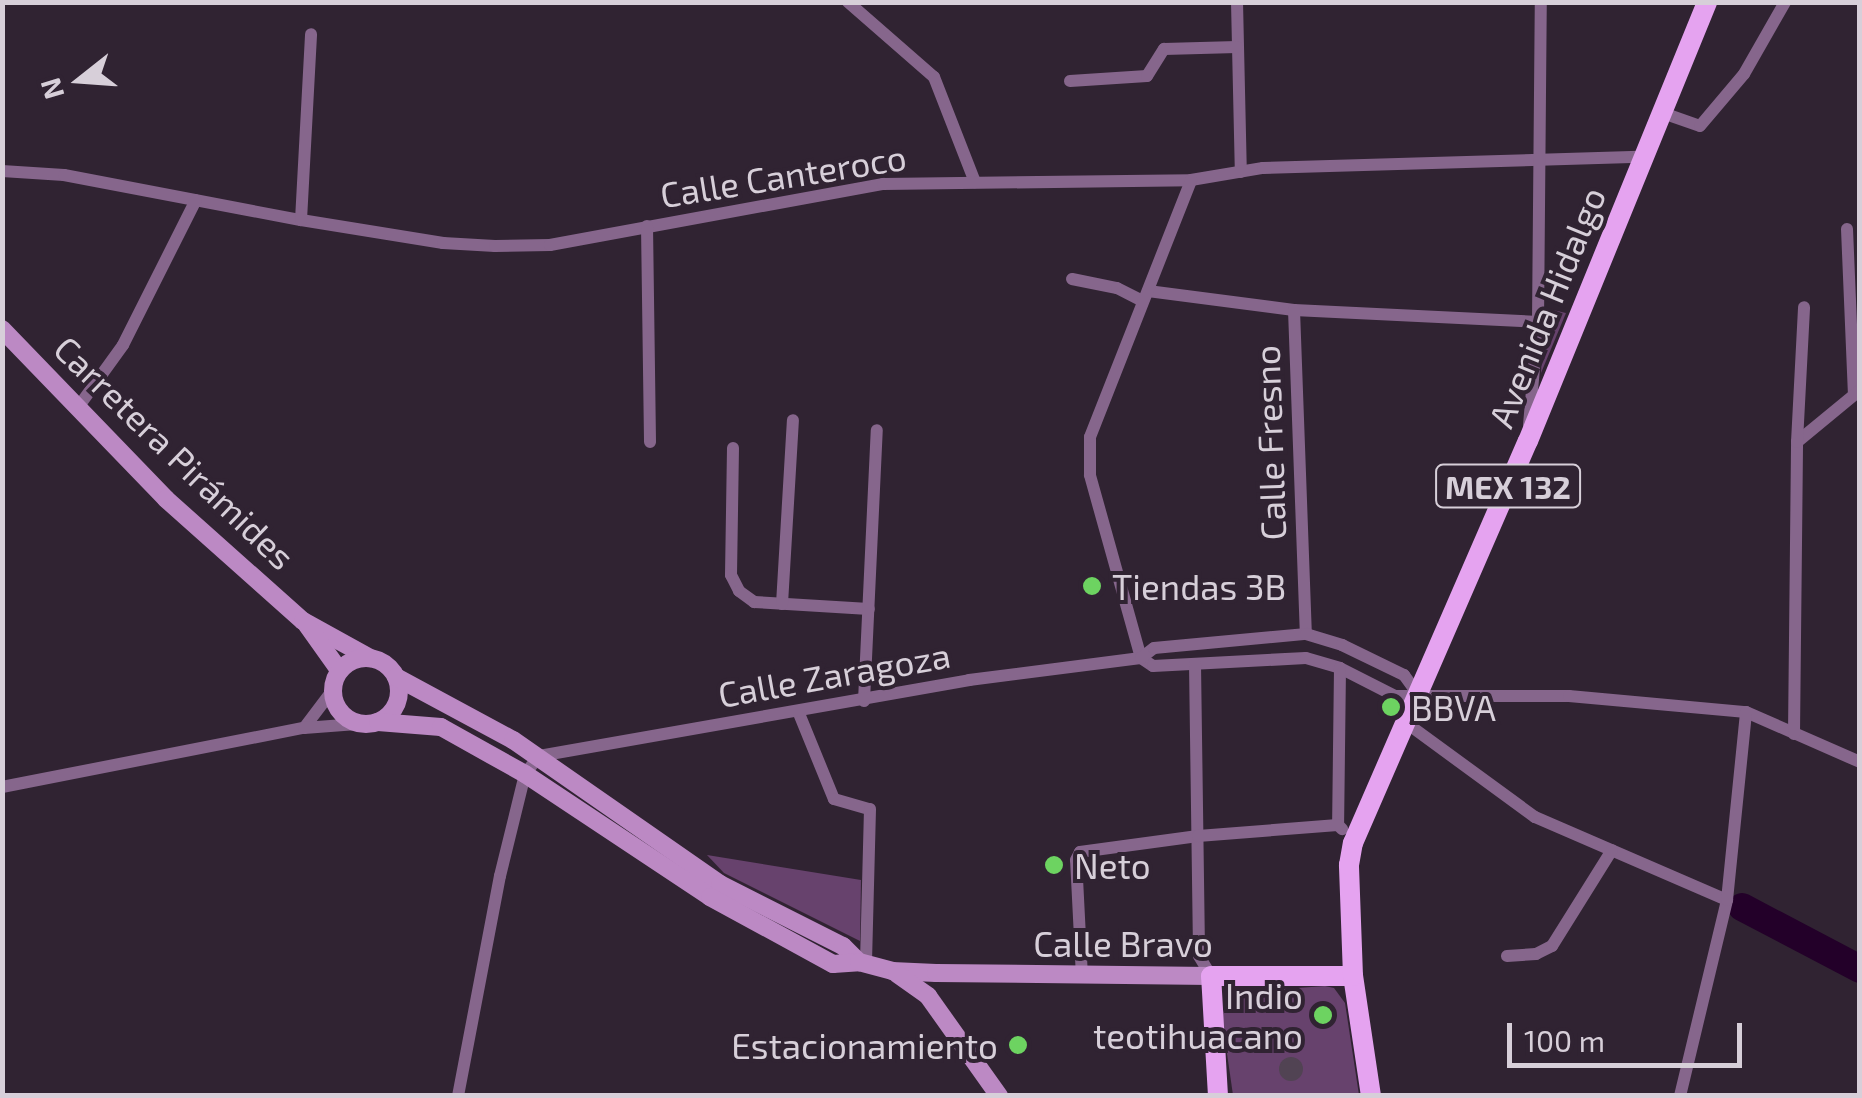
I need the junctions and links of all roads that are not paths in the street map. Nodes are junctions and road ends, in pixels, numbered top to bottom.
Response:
1 (848, 2) edge
2 (1237, 2) edge
3 (1541, 2) edge
4 (1707, 2) edge
5 (1784, 2) edge
6 (311, 34) dead end
7 (1237, 47) junction
8 (1070, 81) dead end
9 (1660, 112) junction
10 (1640, 157) junction
11 (1540, 160) junction
12 (2, 170) edge
13 (1241, 172) junction
14 (1191, 180) junction
15 (975, 182) junction
16 (196, 200) junction
17 (301, 220) junction
18 (647, 226) junction
19 (1847, 228) dead end
20 (1072, 280) dead end
21 (1146, 296) junction
22 (1804, 308) dead end
23 (1294, 310) junction
24 (1538, 322) junction
25 (2, 329) edge
26 (1857, 392) edge
27 (79, 406) junction
28 (793, 420) dead end
29 (877, 430) dead end
30 (1528, 441) junction
31 (650, 442) dead end
32 (1796, 442) junction
33 (733, 448) dead end
34 (782, 604) junction
35 (869, 609) junction
36 (303, 620) junction
37 (1306, 634) junction
38 (370, 658) junction
39 (1141, 658) junction
40 (1196, 664) junction
41 (1340, 668) junction
42 (340, 670) junction
43 (396, 676) junction
44 (332, 691) junction
45 (1418, 694) junction
46 (864, 701) junction
47 (798, 711) junction
48 (1746, 712) junction
49 (378, 722) junction
50 (1405, 722) junction
51 (357, 724) junction
52 (304, 728) junction
53 (1794, 734) junction
54 (538, 756) junction
55 (1860, 762) edge
56 (526, 774) junction
57 (2, 787) edge
58 (1338, 825) junction
59 (1198, 836) junction
60 (1353, 842) junction
61 (1612, 850) junction
62 (1727, 900) junction
63 (1507, 956) dead end
64 (863, 963) junction
65 (892, 971) junction
66 (1212, 976) junction
67 (1354, 976) junction
68 (1082, 977) junction
69 (458, 1096) edge
70 (999, 1096) edge
71 (1218, 1096) edge
72 (1371, 1096) edge
73 (1680, 1096) edge

1 - 15 street
2 - 7 street
3 - 11 street
4 - 9 main road, Avenida Hidalgo / MEX 132
5 - 9 street
6 - 17 street
7 - 8 street
7 - 13 street
9 - 10 main road, Avenida Hidalgo / MEX 132
10 - 11 street, Calle Canteroco
10 - 30 main road, Avenida Hidalgo / MEX 132
11 - 13 street, Calle Canteroco
11 - 24 street
12 - 16 street, Calle Canteroco
13 - 14 street, Calle Canteroco
14 - 15 street, Calle Canteroco
14 - 21 street
15 - 18 street, Calle Canteroco
16 - 17 street, Calle Canteroco
16 - 27 street
17 - 18 street, Calle Canteroco
18 - 31 street
19 - 26 street
20 - 21 street
21 - 23 street
21 - 39 street
22 - 32 street
23 - 24 street
23 - 37 street, Calle Fresno
24 - 30 street
25 - 27 main road, Carretera Pirámides
26 - 32 street
27 - 36 main road, Carretera Pirámides
28 - 34 street
29 - 35 street
30 - 45 main road, Avenida Hidalgo / MEX 132
32 - 53 street
33 - 34 street
34 - 35 street
35 - 46 street
36 - 38 main road
36 - 42 main road
37 - 39 street, Calle Zaragoza
37 - 45 street, Calle Zaragoza
38 - 42 main road
38 - 43 main road
39 - 40 street, Calle Zaragoza
39 - 46 street, Calle Zaragoza
40 - 41 street, Calle Zaragoza
40 - 59 street
41 - 45 street, Calle Zaragoza
41 - 58 street
42 - 44 main road
43 - 49 main road
43 - 54 main road
44 - 51 main road
44 - 52 street
45 - 48 street, Calle Zaragoza
45 - 50 main road, Avenida Hidalgo / MEX 132
46 - 47 street, Calle Zaragoza
47 - 54 street, Calle Zaragoza
47 - 64 street
48 - 53 street, Calle Zaragoza
48 - 62 street
49 - 51 main road
49 - 56 main road
50 - 60 main road, Avenida Hidalgo / MEX 132
50 - 61 street
51 - 52 street
52 - 57 street
53 - 55 street, Calle Zaragoza
54 - 56 street
54 - 64 main road
56 - 64 main road
56 - 69 street
58 - 59 street
58 - 60 street
59 - 66 street
59 - 68 street
60 - 67 main road, Avenida Hidalgo / MEX 132
61 - 62 street
61 - 63 street
62 - 73 street
64 - 65 main road
65 - 68 main road, Calle Bravo
65 - 70 main road
66 - 67 main road, Calle Bravo
66 - 68 main road, Calle Bravo
66 - 71 main road
67 - 72 main road, MEX 132

